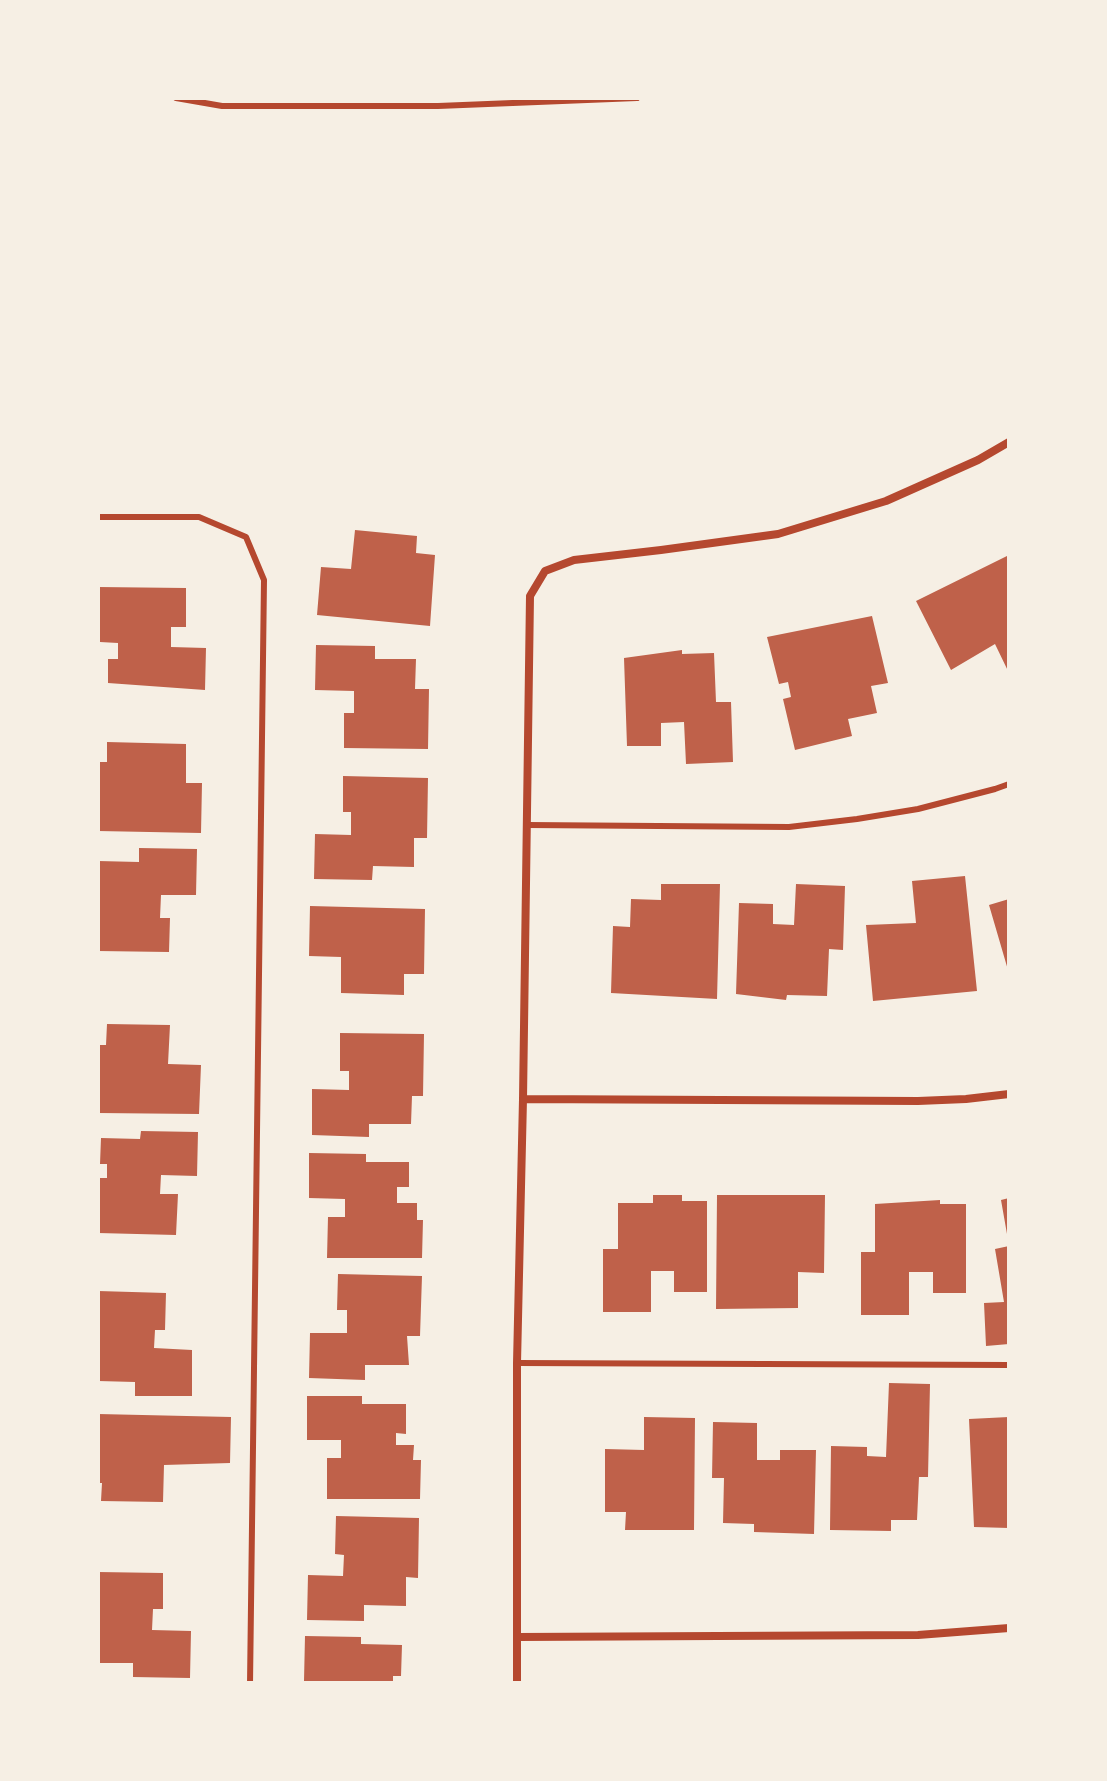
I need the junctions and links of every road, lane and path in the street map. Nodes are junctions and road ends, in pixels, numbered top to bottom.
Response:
1 (176, 98) edge
2 (637, 98) edge
3 (1009, 442) edge
4 (98, 517) edge
5 (1009, 784) edge
6 (527, 825) junction
7 (1009, 1094) edge
8 (523, 1099) junction
9 (517, 1363) junction
10 (1009, 1365) edge
11 (1009, 1628) edge
12 (518, 1637) junction
13 (250, 1683) edge
14 (517, 1683) edge

1 - 2 lane
3 - 6 street
4 - 13 lane
5 - 6 lane
6 - 8 street
7 - 8 street
8 - 9 street
9 - 10 lane
9 - 12 street
11 - 12 street
12 - 14 street

